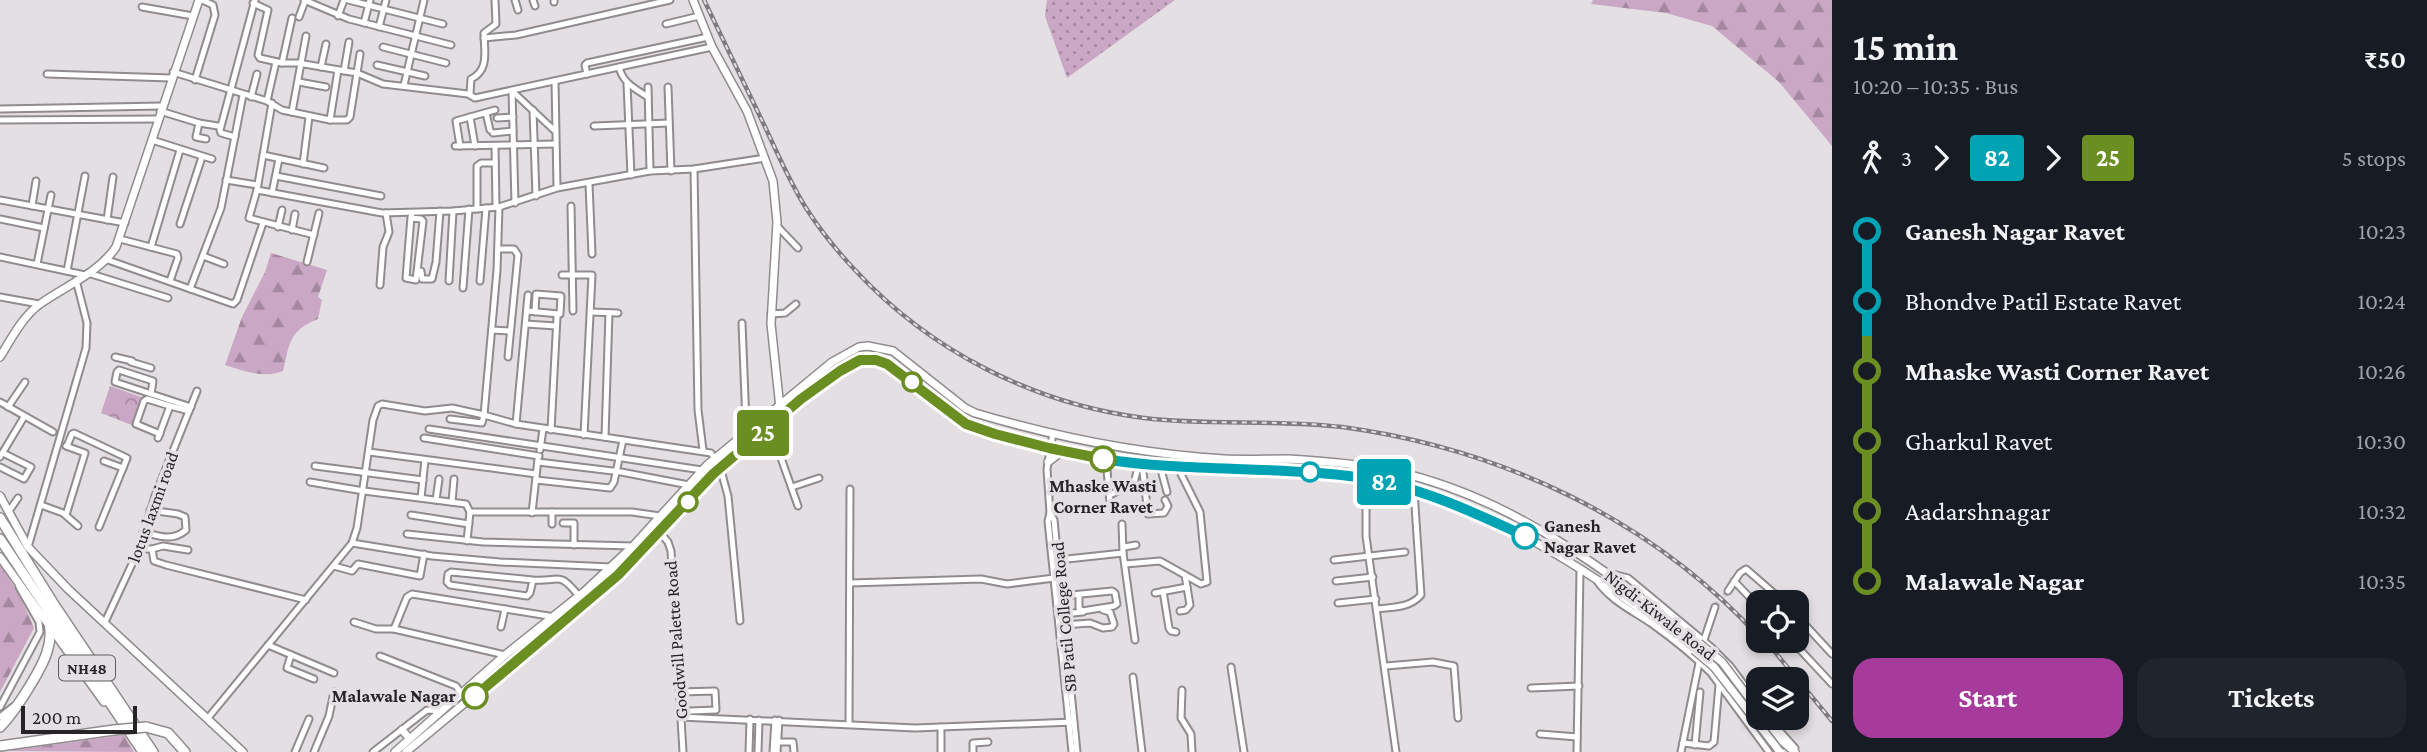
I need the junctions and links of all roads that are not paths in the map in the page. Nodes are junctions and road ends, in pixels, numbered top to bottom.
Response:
1 (163, 0) edge
2 (200, 0) edge
3 (305, 0) edge
4 (346, 0) edge
5 (386, 0) edge
6 (427, 0) edge
7 (495, 0) edge
8 (515, 0) edge
9 (670, 0) edge
10 (693, 0) edge
11 (254, 2) edge
12 (369, 3) edge
13 (142, 7) dead end
14 (384, 9) junction
15 (160, 10) junction
16 (518, 10) dead end
17 (193, 16) junction
18 (338, 16) junction
19 (699, 16) junction
20 (420, 18) junction
21 (363, 23) junction
22 (443, 23) dead end
23 (666, 24) dead end
24 (379, 27) junction
25 (504, 27) dead end
26 (306, 36) dead end
27 (415, 36) junction
28 (505, 37) junction
29 (708, 37) junction
30 (484, 38) junction
31 (349, 41) dead end
32 (326, 44) dead end
33 (452, 45) dead end
34 (383, 47) dead end
35 (712, 47) junction
36 (360, 54) dead end
37 (411, 54) junction
38 (598, 61) junction
39 (279, 63) junction
40 (446, 63) dead end
41 (303, 64) junction
42 (377, 65) dead end
43 (321, 67) junction
44 (619, 67) junction
45 (341, 70) junction
46 (600, 71) junction
47 (357, 73) junction
48 (407, 73) junction
49 (47, 74) dead end
50 (257, 74) dead end
51 (587, 74) junction
52 (172, 75) junction
53 (425, 76) dead end
54 (195, 80) junction
55 (555, 81) junction
56 (299, 82) junction
57 (627, 84) junction
58 (404, 85) junction
59 (668, 86) dead end
60 (326, 87) dead end
61 (648, 87) dead end
62 (230, 91) junction
63 (512, 91) junction
64 (243, 95) junction
65 (472, 96) junction
66 (251, 97) junction
67 (648, 97) junction
68 (270, 102) junction
69 (0, 109) edge
70 (495, 110) dead end
71 (533, 110) junction
72 (160, 112) junction
73 (292, 112) junction
74 (486, 113) junction
75 (474, 116) junction
76 (309, 117) junction
77 (513, 117) junction
78 (497, 118) dead end
79 (0, 120) edge
80 (330, 120) junction
81 (200, 123) junction
82 (669, 123) junction
83 (649, 124) junction
84 (218, 125) dead end
85 (629, 125) junction
86 (594, 126) dead end
87 (513, 131) junction
88 (555, 131) junction
89 (235, 137) junction
90 (206, 139) dead end
91 (152, 140) junction
92 (555, 144) junction
93 (513, 145) junction
94 (533, 145) junction
95 (475, 146) junction
96 (495, 146) junction
97 (180, 150) junction
98 (262, 155) junction
99 (202, 157) junction
100 (765, 158) junction
101 (212, 159) dead end
102 (279, 159) junction
103 (495, 163) junction
104 (303, 164) junction
105 (324, 168) dead end
106 (695, 169) junction
107 (650, 171) junction
108 (671, 171) junction
109 (631, 175) junction
110 (85, 176) dead end
111 (259, 176) junction
112 (113, 177) dead end
113 (276, 178) junction
114 (226, 180) junction
115 (36, 181) dead end
116 (589, 184) junction
117 (257, 188) junction
118 (557, 188) junction
119 (272, 193) junction
120 (51, 195) dead end
121 (381, 196) dead end
122 (536, 196) junction
123 (0, 200) edge
124 (515, 202) junction
125 (32, 206) junction
126 (571, 206) dead end
127 (498, 207) junction
128 (486, 208) junction
129 (48, 209) junction
130 (469, 209) junction
131 (477, 209) junction
132 (282, 210) dead end
133 (440, 211) junction
134 (453, 211) junction
135 (427, 212) junction
136 (319, 213) dead end
137 (386, 213) junction
138 (79, 215) junction
139 (295, 215) dead end
140 (412, 216) junction
141 (0, 219) edge
142 (107, 220) junction
143 (125, 223) junction
144 (263, 223) junction
145 (180, 224) dead end
146 (278, 226) junction
147 (777, 226) junction
148 (44, 228) junction
149 (292, 230) junction
150 (314, 235) junction
151 (120, 239) junction
152 (151, 247) junction
153 (799, 248) dead end
154 (498, 249) junction
155 (592, 254) dead end
156 (203, 256) junction
157 (0, 257) edge
158 (482, 258) junction
159 (105, 259) junction
160 (498, 259) junction
161 (307, 262) dead end
162 (37, 264) junction
163 (224, 264) dead end
164 (481, 270) junction
165 (497, 270) junction
166 (68, 271) junction
167 (86, 274) junction
168 (562, 275) dead end
169 (572, 275) junction
170 (76, 280) junction
171 (170, 281) junction
172 (449, 281) dead end
173 (480, 281) dead end
174 (380, 285) dead end
175 (463, 288) dead end
176 (190, 289) junction
177 (528, 295) dead end
178 (3, 298) edge
179 (168, 298) dead end
180 (39, 304) junction
181 (796, 304) dead end
182 (0, 306) edge
183 (527, 311) junction
184 (573, 311) dead end
185 (535, 312) junction
186 (591, 312) junction
187 (609, 313) junction
188 (618, 313) dead end
189 (771, 314) junction
190 (557, 317) dead end
191 (741, 323) dead end
192 (526, 324) junction
193 (556, 326) junction
194 (492, 330) junction
195 (510, 331) junction
196 (4, 343) edge
197 (0, 357) edge
198 (115, 357) dead end
199 (508, 357) dead end
200 (151, 368) dead end
201 (24, 382) dead end
202 (197, 391) dead end
203 (151, 394) junction
204 (0, 402) edge
205 (779, 404) junction
206 (170, 406) junction
207 (8, 407) junction
208 (190, 409) junction
209 (484, 415) junction
210 (24, 417) junction
211 (781, 417) junction
212 (450, 419) dead end
213 (516, 424) junction
214 (770, 427) junction
215 (429, 429) dead end
216 (543, 429) junction
217 (551, 429) junction
218 (53, 432) dead end
219 (749, 432) junction
220 (1052, 433) junction
221 (584, 435) junction
222 (605, 437) junction
223 (424, 438) dead end
224 (623, 440) junction
225 (60, 443) junction
226 (67, 446) junction
227 (540, 447) junction
228 (1049, 448) junction
229 (703, 450) junction
230 (1061, 451) junction
231 (369, 452) junction
232 (1, 455) edge
233 (619, 457) junction
234 (715, 458) junction
235 (539, 459) junction
236 (1106, 459) junction
237 (425, 460) junction
238 (104, 461) dead end
239 (1048, 461) junction
240 (1140, 464) junction
241 (315, 466) dead end
242 (1160, 466) junction
243 (0, 467) edge
244 (720, 467) junction
245 (122, 468) junction
246 (1178, 468) junction
247 (702, 470) junction
248 (616, 472) junction
249 (366, 473) junction
250 (536, 477) junction
251 (439, 478) dead end
252 (819, 478) dead end
253 (1366, 478) junction
254 (454, 479) dead end
255 (423, 481) junction
256 (310, 482) dead end
257 (689, 485) junction
258 (792, 488) junction
259 (850, 489) dead end
260 (364, 491) junction
261 (1414, 491) junction
262 (1167, 492) dead end
263 (1112, 494) dead end
264 (0, 496) edge
265 (18, 498) dead end
266 (421, 498) junction
267 (436, 500) junction
268 (1165, 500) dead end
269 (452, 502) junction
270 (1110, 503) dead end
271 (41, 505) junction
272 (798, 506) dead end
273 (150, 510) junction
274 (9, 511) junction
275 (470, 512) junction
276 (552, 512) junction
277 (532, 513) junction
278 (1050, 513) junction
279 (66, 515) junction
280 (411, 515) dead end
281 (660, 516) junction
282 (0, 518) edge
283 (563, 523) dead end
284 (469, 524) junction
285 (552, 524) dead end
286 (1122, 524) dead end
287 (78, 526) dead end
288 (99, 527) dead end
289 (663, 530) junction
290 (143, 532) junction
291 (644, 533) junction
292 (407, 534) dead end
293 (0, 539) edge
294 (467, 541) junction
295 (352, 543) junction
296 (575, 544) junction
297 (1136, 545) dead end
298 (633, 546) junction
299 (139, 549) junction
300 (152, 549) junction
301 (25, 550) junction
302 (188, 550) dead end
303 (1124, 550) junction
304 (1405, 552) dead end
305 (424, 554) junction
306 (1369, 556) junction
307 (0, 557) edge
308 (1058, 560) junction
309 (1334, 560) dead end
310 (1125, 564) junction
311 (334, 566) junction
312 (611, 567) junction
313 (1580, 570) junction
314 (1605, 572) junction
315 (1185, 575) junction
316 (1373, 577) junction
317 (1054, 578) junction
318 (1595, 579) junction
319 (533, 580) junction
320 (17, 581) junction
321 (1336, 581) dead end
322 (1734, 581) junction
323 (850, 583) junction
324 (1187, 587) junction
325 (1771, 590) edge
326 (1163, 591) junction
327 (1728, 591) tunnel mouth
328 (1155, 593) dead end
329 (1746, 593) edge
330 (1079, 595) junction
331 (579, 596) junction
332 (1061, 596) junction
333 (1376, 599) junction
334 (306, 600) junction
335 (1338, 603) dead end
336 (44, 605) junction
337 (1714, 607) tunnel mouth
338 (505, 608) junction
339 (1377, 608) junction
340 (1180, 611) dead end
341 (1063, 614) junction
342 (555, 617) junction
343 (1660, 618) junction
344 (740, 621) dead end
345 (105, 622) junction
346 (354, 622) dead end
347 (561, 624) junction
348 (1064, 625) junction
349 (502, 627) dead end
350 (50, 628) junction
351 (394, 629) junction
352 (1809, 629) edge
353 (1176, 632) dead end
354 (1135, 640) dead end
355 (1703, 640) junction
356 (268, 645) junction
357 (1803, 653) edge
358 (1832, 654) edge
359 (291, 655) junction
360 (505, 655) junction
361 (380, 656) dead end
362 (1699, 662) junction
363 (1386, 666) junction
364 (1231, 667) dead end
365 (334, 673) dead end
366 (1133, 677) dead end
367 (314, 678) dead end
368 (1832, 684) edge
369 (1719, 685) junction
370 (1579, 686) junction
371 (1531, 688) dead end
372 (1746, 688) edge
373 (1182, 690) dead end
374 (334, 692) dead end
375 (680, 692) junction
376 (1700, 692) dead end
377 (461, 693) junction
378 (1746, 694) edge
379 (19, 701) junction
380 (0, 707) edge
381 (442, 711) junction
382 (690, 711) dead end
383 (0, 717) edge
384 (681, 717) junction
385 (208, 718) junction
386 (1458, 718) dead end
387 (309, 719) dead end
388 (750, 719) junction
389 (760, 720) junction
390 (777, 720) junction
391 (1071, 722) junction
392 (849, 723) junction
393 (0, 727) edge
394 (941, 727) junction
395 (402, 730) junction
396 (749, 730) junction
397 (758, 730) junction
398 (1774, 730) edge
399 (128, 732) junction
400 (1540, 734) dead end
401 (765, 735) dead end
402 (1577, 737) junction
403 (776, 738) junction
404 (410, 739) junction
405 (988, 742) dead end
406 (1683, 743) junction
407 (1695, 745) junction
408 (0, 746) edge
409 (1795, 750) edge
410 (184, 751) edge
411 (137, 752) edge
412 (143, 752) edge
413 (153, 752) edge
414 (243, 752) edge
415 (295, 752) edge
416 (314, 752) edge
417 (373, 752) edge
418 (395, 752) edge
419 (406, 752) edge
420 (684, 752) edge
421 (748, 752) edge
422 (759, 752) edge
423 (775, 752) edge
424 (794, 752) edge
425 (941, 752) edge
426 (973, 752) edge
427 (1074, 752) edge
428 (1142, 752) edge
429 (1192, 752) edge
430 (1244, 752) edge
431 (1396, 752) edge
432 (1577, 752) edge
433 (1681, 752) edge
434 (1769, 752) edge
435 (1780, 752) edge

1 - 15 street
2 - 17 main road
2 - 54 street
3 - 18 street
3 - 39 street
4 - 12 street
4 - 18 street
5 - 14 street
6 - 20 street
7 - 30 street
8 - 16 street
9 - 28 street
10 - 19 main road
11 - 39 street
11 - 62 street
12 - 14 street
12 - 21 street
13 - 15 street
14 - 20 street
14 - 24 street
15 - 17 street
17 - 52 main road
18 - 21 street
19 - 23 street
19 - 29 main road
20 - 22 street
20 - 27 street
21 - 24 street
24 - 27 street
25 - 28 street
26 - 41 street
27 - 33 street
27 - 37 street
28 - 30 street
29 - 35 main road
29 - 38 street
30 - 65 street
31 - 45 street
32 - 43 street
34 - 37 street
35 - 44 street
35 - 100 main road
36 - 47 street
37 - 40 street
37 - 48 street
38 - 46 street
38 - 51 street
39 - 41 street
39 - 68 street
41 - 43 street
41 - 56 street
42 - 48 street
43 - 45 street
44 - 46 street
44 - 57 street
45 - 47 street
45 - 80 street
46 - 51 street
47 - 58 street
47 - 80 street
48 - 53 street
48 - 58 street
49 - 52 street
50 - 66 street
51 - 55 street
52 - 54 street
52 - 72 main road
54 - 62 street
55 - 63 street
55 - 88 street
56 - 60 street
56 - 73 street
57 - 67 street
57 - 85 street
58 - 65 street
59 - 82 street
61 - 67 street
62 - 64 street
62 - 89 street
63 - 65 street
63 - 71 street
63 - 77 street
64 - 66 street
64 - 89 street
65 - 75 street
66 - 68 street
67 - 83 street
68 - 73 street
68 - 98 street
69 - 72 street
70 - 74 street
71 - 88 street
71 - 94 street
72 - 79 street
72 - 81 street
72 - 91 main road
73 - 76 street
74 - 75 street
74 - 87 street
75 - 95 street
75 - 95 street
76 - 80 street
76 - 104 street
77 - 78 street
77 - 87 street
81 - 84 street
81 - 90 street
82 - 83 street
82 - 108 street
83 - 85 street
83 - 107 street
85 - 86 street
85 - 109 street
87 - 93 street
88 - 92 street
89 - 114 street
91 - 97 street
91 - 143 main road
92 - 94 street
92 - 118 street
93 - 94 street
93 - 96 street
93 - 124 street
94 - 122 street
95 - 96 street
96 - 103 street
97 - 99 street
97 - 152 street
98 - 102 street
98 - 111 street
99 - 101 street
99 - 145 street
100 - 106 street
100 - 147 main road
102 - 104 street
102 - 113 street
103 - 127 street
103 - 131 street
104 - 105 street
106 - 108 street
106 - 229 street
107 - 108 street
107 - 109 street
109 - 116 street
110 - 138 street
111 - 113 street
111 - 117 street
112 - 142 street
113 - 119 street
113 - 121 street
114 - 117 street
114 - 156 street
115 - 125 street
116 - 118 street
116 - 155 street
117 - 119 street
117 - 144 street
118 - 122 street
119 - 137 street
120 - 129 street
122 - 124 street
123 - 125 street
124 - 127 street
125 - 129 street
126 - 169 street
127 - 128 street
127 - 154 street
128 - 131 street
128 - 158 street
129 - 138 street
129 - 148 street
130 - 131 street
130 - 134 street
130 - 175 street
132 - 146 street
133 - 134 street
133 - 135 street
133 - 135 street
134 - 172 street
135 - 140 street
136 - 150 street
137 - 140 street
137 - 174 street
138 - 142 street
138 - 166 street
139 - 149 street
140 - 140 street
141 - 148 street
142 - 143 street
143 - 151 main road
144 - 146 street
144 - 176 street
146 - 149 street
147 - 153 street
147 - 189 main road
148 - 162 street
149 - 150 street
150 - 161 street
151 - 152 street
151 - 159 main road
152 - 171 street
154 - 160 street
154 - 195 street
156 - 163 street
156 - 176 street
157 - 162 street
158 - 160 street
158 - 164 street
159 - 167 main road
159 - 171 street
160 - 165 street
162 - 166 street
164 - 165 street
164 - 173 street
165 - 194 street
166 - 167 street
167 - 170 main road
167 - 179 street
168 - 169 street
169 - 184 street
169 - 186 street
170 - 180 main road
170 - 225 street
171 - 176 street
177 - 183 street
178 - 180 street
178 - 182 street
180 - 196 main road
181 - 189 street
183 - 185 street
183 - 192 street
185 - 185 street
186 - 187 street
186 - 221 street
187 - 188 street
187 - 222 street
189 - 205 main road
190 - 193 street
191 - 219 street
192 - 193 street
192 - 213 street
193 - 217 street
194 - 195 street
194 - 209 street
195 - 199 street
196 - 197 main road
198 - 200 street
201 - 207 street
202 - 208 street, lotus laxmi road
203 - 203 street
203 - 208 street
204 - 207 street
205 - 211 main road
205 - 219 main road, Nigdi-Kiwale Road
205 - 220 main road, Nigdi-Kiwale Road
206 - 206 street
206 - 208 street
207 - 210 street
208 - 273 street, lotus laxmi road
209 - 212 street
209 - 213 street
209 - 231 street
210 - 218 street
210 - 232 street
211 - 214 main road
211 - 228 main road, Nigdi-Kiwale Road
213 - 216 street
214 - 244 main road
214 - 258 street
215 - 227 street
216 - 217 street
216 - 227 street
217 - 221 street
219 - 234 main road, Nigdi-Kiwale Road
220 - 228 street
220 - 314 main road, Nigdi-Kiwale Road
221 - 222 street
222 - 224 street
223 - 235 street
224 - 229 street
224 - 233 street
225 - 226 street
225 - 271 street
226 - 245 street
226 - 279 street
227 - 233 street
227 - 235 street
228 - 230 main road, Nigdi-Kiwale Road
228 - 239 street
229 - 234 street
230 - 236 main road, Nigdi-Kiwale Road
230 - 239 main road
231 - 237 street
231 - 249 street
232 - 243 street
233 - 247 street
233 - 248 street
234 - 244 street
234 - 247 main road, Nigdi-Kiwale Road
235 - 248 street
235 - 250 street
236 - 240 main road, Nigdi-Kiwale Road
236 - 270 street
237 - 250 street
237 - 255 street
238 - 245 street
239 - 278 street
240 - 242 main road, Nigdi-Kiwale Road
240 - 263 street
240 - 268 street
241 - 249 street
242 - 246 main road, Nigdi-Kiwale Road
242 - 262 street
244 - 289 main road
244 - 344 street
245 - 288 street
246 - 253 main road, Nigdi-Kiwale Road
246 - 315 street
247 - 257 main road, Nigdi-Kiwale Road
248 - 250 street
248 - 257 street
249 - 255 street
249 - 260 street
250 - 277 street
251 - 267 street
252 - 258 street
253 - 261 main road, Nigdi-Kiwale Road
253 - 306 street
254 - 269 street
255 - 266 street
256 - 260 street
257 - 281 main road, Nigdi-Kiwale Road
258 - 272 street
259 - 323 street
260 - 266 street
260 - 295 street
261 - 313 main road, Nigdi-Kiwale Road
261 - 339 street
264 - 274 main road
265 - 274 street
266 - 267 street
267 - 269 street
269 - 275 street
271 - 279 street
271 - 301 street
273 - 290 street, lotus laxmi road
273 - 290 street
274 - 301 main road
275 - 277 street
275 - 284 street
276 - 277 street
276 - 281 street
276 - 285 street
278 - 308 street, SB Patil College Road
278 - 317 street, SB Patil College Road
279 - 287 street
280 - 284 street
281 - 291 main road, Nigdi-Kiwale Road
282 - 301 highway, NH48
283 - 296 street
284 - 294 street
286 - 303 street
289 - 291 street
289 - 347 main road
289 - 375 street, Goodwill Palette Road
290 - 299 street, lotus laxmi road
291 - 298 main road, Nigdi-Kiwale Road
292 - 294 street
293 - 336 highway, NH48
294 - 296 street
295 - 305 street
295 - 311 street
296 - 298 street
297 - 303 street
298 - 312 main road, Nigdi-Kiwale Road
299 - 300 street
299 - 345 street, lotus laxmi road
300 - 302 street
300 - 334 street
301 - 345 main road
301 - 413 highway, NH48
303 - 308 street
303 - 310 street
304 - 306 street
305 - 311 street
305 - 312 street
306 - 309 street
306 - 316 street
307 - 320 main road
308 - 332 street, SB Patil College Road
310 - 315 street
310 - 354 street
311 - 334 street
312 - 331 main road, Nigdi-Kiwale Road
313 - 318 main road, Nigdi-Kiwale Road
313 - 370 street
314 - 343 main road, Nigdi-Kiwale Road
314 - 355 street
315 - 324 street
316 - 321 street
316 - 333 street
317 - 323 street
317 - 391 street, SB Patil College Road
318 - 343 main road, Nigdi-Kiwale Road
318 - 362 street
319 - 319 street
319 - 331 street
320 - 350 main road
320 - 380 street
322 - 325 street
322 - 327 street
322 - 329 street
323 - 392 street
324 - 326 street
324 - 340 street
326 - 328 street
326 - 353 street
330 - 330 street
330 - 332 street
331 - 342 main road, Nigdi-Kiwale Road
332 - 341 street, SB Patil College Road
333 - 335 street
333 - 339 street
334 - 356 street
336 - 350 highway
336 - 399 highway, NH48
337 - 355 street
338 - 342 street
338 - 349 street
338 - 351 street
339 - 363 street
341 - 348 street, SB Patil College Road
341 - 348 street
342 - 347 street
342 - 360 main road, Nigdi-Kiwale Road
343 - 378 main road, Nigdi-Kiwale Road, bridge
343 - 435 main road, Nigdi-Kiwale Road, bridge
345 - 385 main road
346 - 351 street
347 - 419 main road
348 - 391 street, SB Patil College Road
350 - 379 highway
350 - 399 main road
351 - 360 street
352 - 358 street
355 - 362 street
355 - 372 street
356 - 359 street
356 - 385 street
357 - 368 street
359 - 365 street
359 - 367 street
360 - 377 main road, Nigdi-Kiwale Road
361 - 377 street
362 - 369 street
362 - 406 street
363 - 386 street
363 - 431 street
364 - 430 street
366 - 428 street
369 - 407 street
369 - 434 street
370 - 371 street
370 - 402 street
373 - 429 street
374 - 416 street
375 - 382 street
375 - 384 street, Goodwill Palette Road
376 - 407 street
377 - 381 main road, Nigdi-Kiwale Road
379 - 383 street
379 - 393 highway
381 - 395 street
381 - 404 main road, Nigdi-Kiwale Road
384 - 388 street
384 - 420 street, Goodwill Palette Road
385 - 414 main road
387 - 415 street
388 - 389 street
388 - 396 street
389 - 390 street
389 - 397 street
389 - 422 street
390 - 392 street
390 - 403 street
391 - 394 street
391 - 427 street, SB Patil College Road
392 - 394 street
394 - 425 street
395 - 404 main road
395 - 417 street
396 - 397 street
396 - 421 street
397 - 422 street
398 - 409 main road
399 - 411 main road
399 - 412 highway, NH48
400 - 402 street
401 - 403 street
402 - 432 street
403 - 423 street
403 - 424 street
404 - 418 main road, Nigdi-Kiwale Road
405 - 426 street
406 - 407 street
406 - 433 street
408 - 410 highway, bridge

